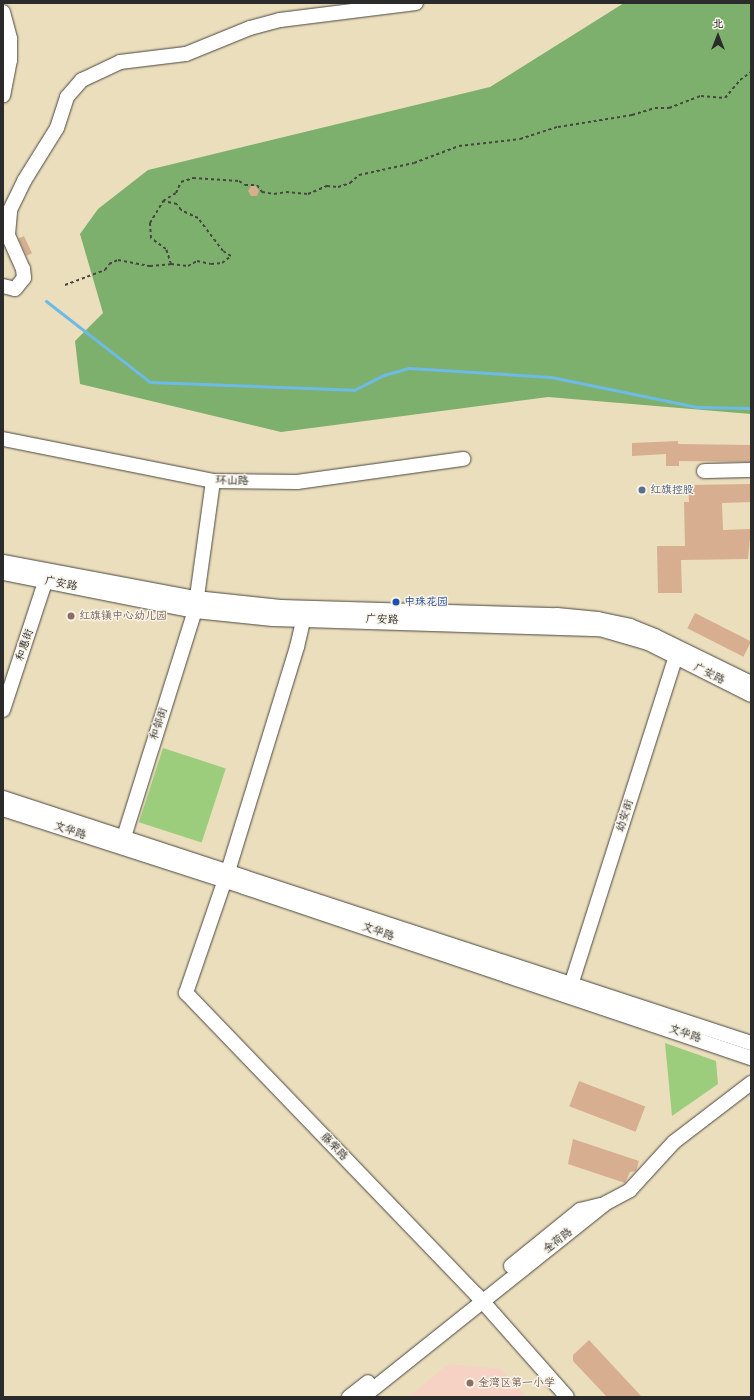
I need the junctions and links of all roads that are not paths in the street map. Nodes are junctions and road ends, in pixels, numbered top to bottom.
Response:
1 (416, 3) edge
2 (3, 12) edge
3 (3, 95) edge
4 (3, 286) edge
5 (3, 440) edge
6 (462, 459) dead end
7 (751, 470) edge
8 (704, 471) dead end
9 (213, 481) junction
10 (3, 562) edge
11 (3, 573) edge
12 (48, 576) junction
13 (195, 604) junction
14 (305, 613) junction
15 (677, 652) junction
16 (751, 683) edge
17 (751, 695) edge
18 (3, 710) edge
19 (3, 798) edge
20 (3, 810) edge
21 (124, 837) junction
22 (226, 876) junction
23 (571, 985) junction
24 (555, 991) junction
25 (751, 1043) edge
26 (751, 1058) edge
27 (751, 1083) edge
28 (479, 1298) junction
29 (349, 1397) edge
30 (363, 1397) edge
31 (568, 1397) edge

1 - 4 street
2 - 3 street
5 - 9 street, 环山路
6 - 9 street, 环山路
7 - 8 street
9 - 13 street, 和邻街
10 - 12 street, 广安路
11 - 12 street, 广安路
12 - 13 street, 广安路
12 - 18 street, 和惠街
13 - 14 street, 广安路
13 - 21 street, 和邻街
14 - 15 street, 广安路
14 - 22 street
15 - 16 street, 广安路
15 - 17 street, 广安路
15 - 23 street, 幼安街
19 - 21 street, 文华路
20 - 22 street, 文华路
21 - 22 street, 文华路
22 - 23 street, 文华路
22 - 24 street, 文华路
22 - 28 street, 藤荣路
23 - 24 street
23 - 25 street, 文华路
24 - 26 street, 文华路
27 - 28 street, 金荷路
28 - 29 street
28 - 30 street, 金荷路
28 - 31 street, 藤荣路

